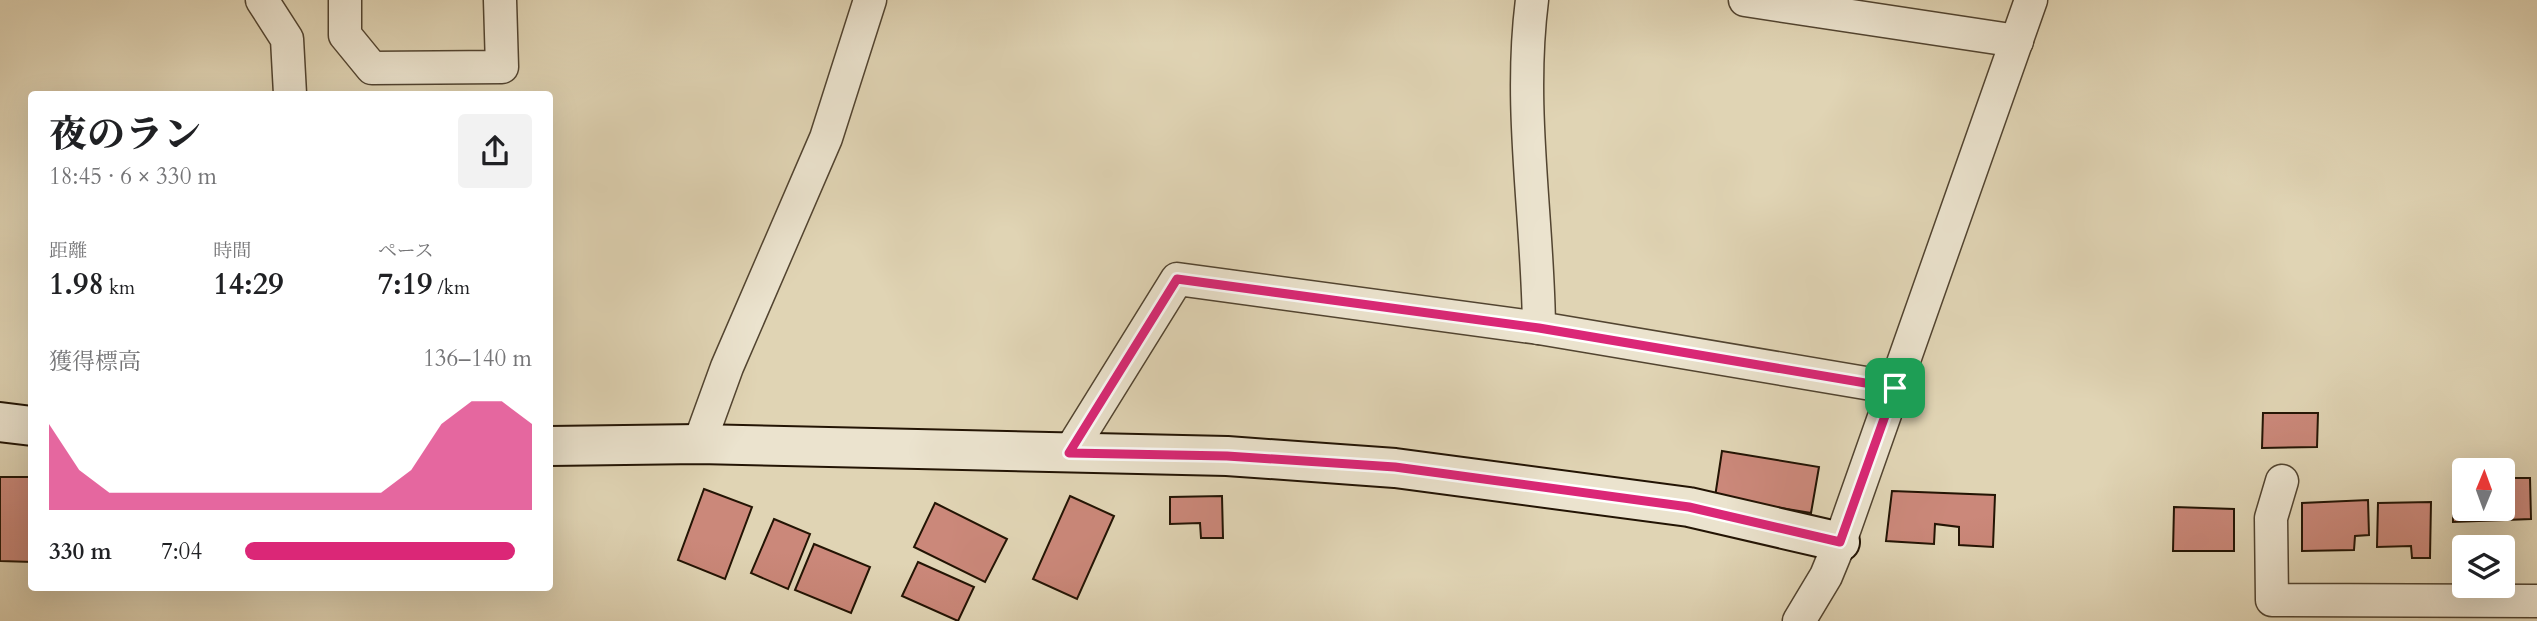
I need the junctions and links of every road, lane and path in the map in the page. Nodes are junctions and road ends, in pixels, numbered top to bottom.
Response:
1 (262, 0) edge
2 (345, 0) edge
3 (500, 0) edge
4 (870, 0) edge
5 (1532, 0) edge
6 (1745, 0) edge
7 (2031, 0) edge
8 (2017, 41) junction
9 (290, 91) edge
10 (1539, 328) junction
11 (1895, 388) junction
12 (0, 422) edge
13 (28, 426) edge
14 (699, 444) junction
15 (553, 446) edge
16 (1069, 453) junction
17 (2282, 481) dead end
18 (1840, 542) junction
19 (2537, 601) edge
20 (1799, 621) edge

1 - 9 street
2 - 3 street
4 - 14 street
5 - 10 street
6 - 8 street
7 - 8 street
8 - 11 street
10 - 11 street
10 - 16 street
11 - 18 street
12 - 13 street
14 - 15 street
14 - 16 street
16 - 18 street
17 - 19 street
18 - 20 street

